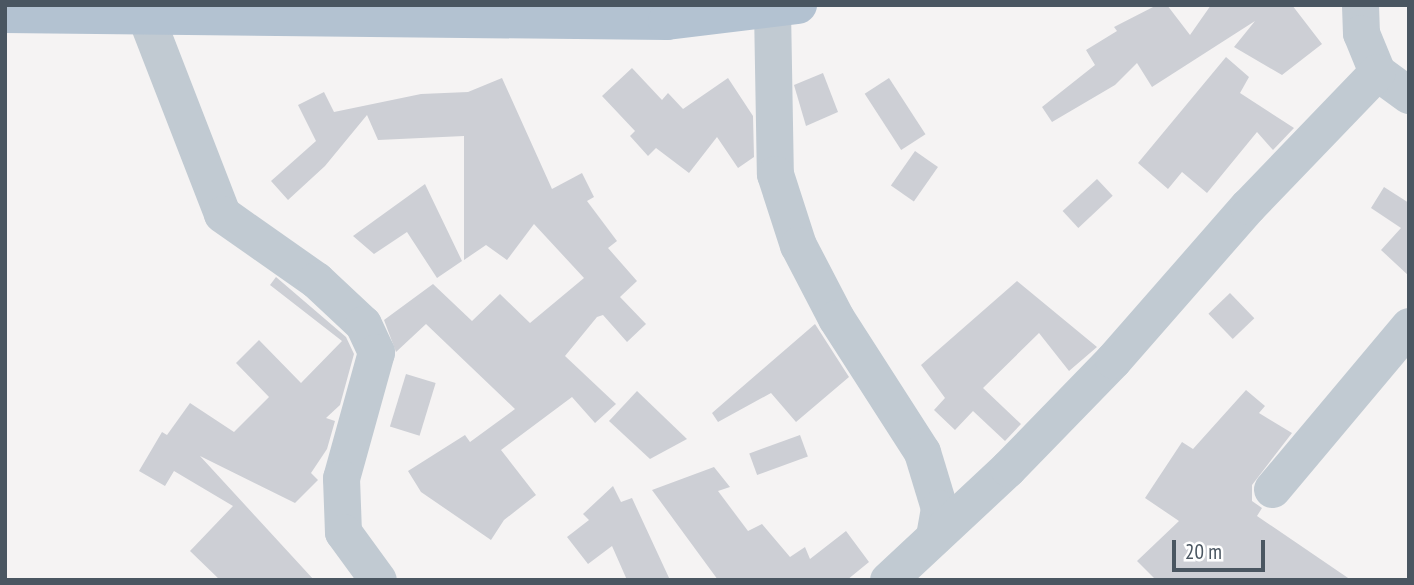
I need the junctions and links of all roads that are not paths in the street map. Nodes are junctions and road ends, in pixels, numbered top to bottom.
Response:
1 (1360, 5) edge
2 (785, 7) edge
3 (5, 13) edge
4 (145, 15) junction
5 (1377, 72) junction
6 (1409, 95) edge
7 (1409, 326) edge
8 (1272, 489) dead end
9 (934, 537) junction
10 (378, 580) edge
11 (888, 580) edge

1 - 5 street
2 - 4 main road
2 - 9 street
3 - 4 main road
4 - 10 street
5 - 6 street
5 - 9 street
7 - 8 street
9 - 11 street

